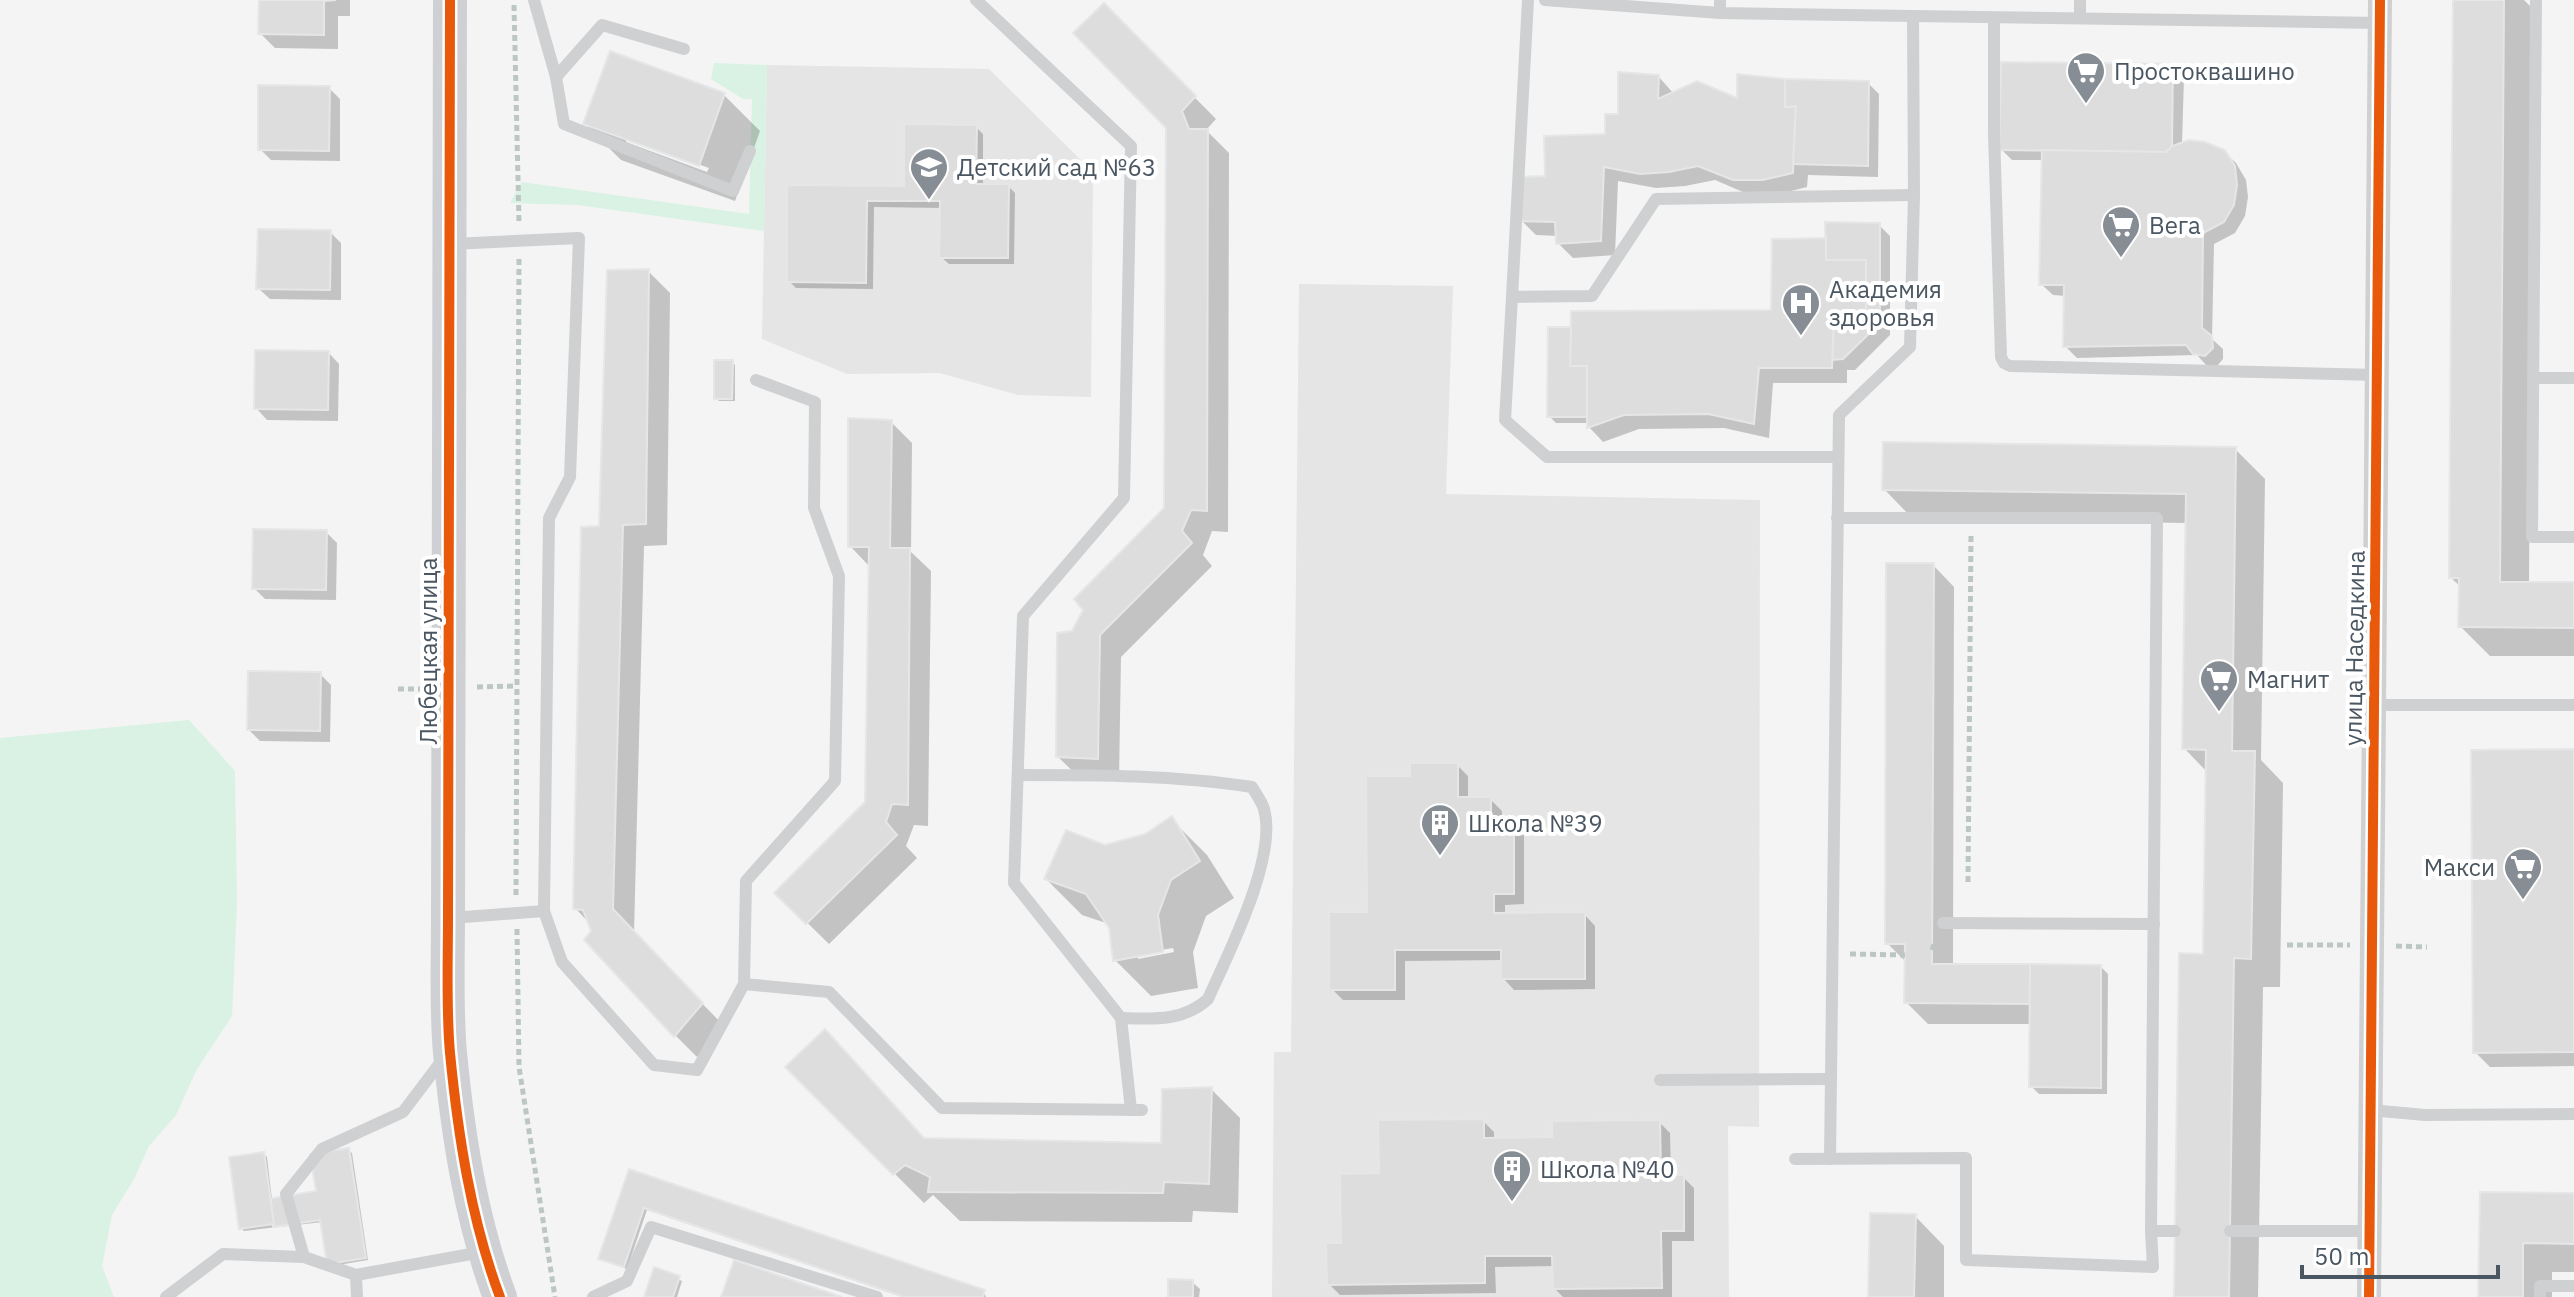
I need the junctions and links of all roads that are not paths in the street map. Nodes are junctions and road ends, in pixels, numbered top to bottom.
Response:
1 (450, 0) edge
2 (534, 0) edge
3 (976, 0) edge
4 (1528, 0) edge
5 (1545, 0) edge
6 (2080, 0) edge
7 (2536, 0) edge
8 (1720, 6) edge
9 (2380, 12) edge
10 (1913, 16) junction
11 (1994, 18) junction
12 (2080, 18) junction
13 (684, 49) dead end
14 (556, 77) junction
15 (750, 151) dead end
16 (1914, 195) junction
17 (450, 244) junction
18 (1512, 297) junction
19 (2377, 375) junction
20 (2533, 378) junction
21 (2574, 378) edge
22 (756, 380) dead end
23 (1838, 457) junction
24 (1837, 518) junction
25 (2574, 537) edge
26 (2374, 705) junction
27 (2574, 705) edge
28 (1018, 775) junction
29 (544, 911) junction
30 (448, 918) junction
31 (1943, 923) dead end
32 (2154, 924) junction
33 (744, 984) junction
34 (1121, 1018) junction
35 (450, 1050) junction
36 (1831, 1079) junction
37 (1660, 1080) dead end
38 (2370, 1110) junction
39 (2574, 1114) edge
40 (1795, 1159) dead end
41 (1830, 1159) junction
42 (2151, 1231) junction
43 (2175, 1231) dead end
44 (2230, 1231) dead end
45 (2369, 1231) junction
46 (483, 1251) junction
47 (304, 1257) junction
48 (356, 1275) junction
49 (2574, 1286) edge
50 (166, 1297) edge
51 (357, 1297) edge
52 (500, 1297) edge
53 (593, 1297) edge
54 (877, 1297) edge
55 (2369, 1297) edge
56 (2540, 1297) edge

1 - 17 street, Любецкая улица
2 - 14 lane
3 - 28 lane
4 - 18 lane
5 - 8 lane
6 - 12 lane
7 - 20 lane
8 - 10 lane
9 - 12 lane
9 - 19 street, улица Наседкина
10 - 11 lane
10 - 16 lane
11 - 12 lane
11 - 19 lane
13 - 14 lane
14 - 15 lane
16 - 18 lane
16 - 23 lane
17 - 29 lane
17 - 30 street, Любецкая улица
18 - 23 lane
19 - 26 street, улица Наседкина
20 - 21 lane
20 - 25 lane
22 - 33 lane
23 - 24 lane
24 - 32 lane
24 - 36 lane
26 - 27 lane
26 - 38 street, улица Наседкина
28 - 34 lane
28 - 34 lane
29 - 30 lane
29 - 33 lane
30 - 35 street, Любецкая улица
31 - 32 lane
32 - 42 lane
33 - 34 lane
35 - 46 street, Любецкая улица
35 - 47 lane
36 - 37 lane
36 - 41 lane
38 - 39 lane
38 - 45 street, улица Наседкина
40 - 41 lane
41 - 42 lane
42 - 43 lane
44 - 45 lane
45 - 55 street, улица Наседкина
46 - 48 lane
46 - 52 street, Любецкая улица
47 - 48 lane
47 - 50 lane
48 - 51 lane
49 - 56 lane
53 - 54 lane

